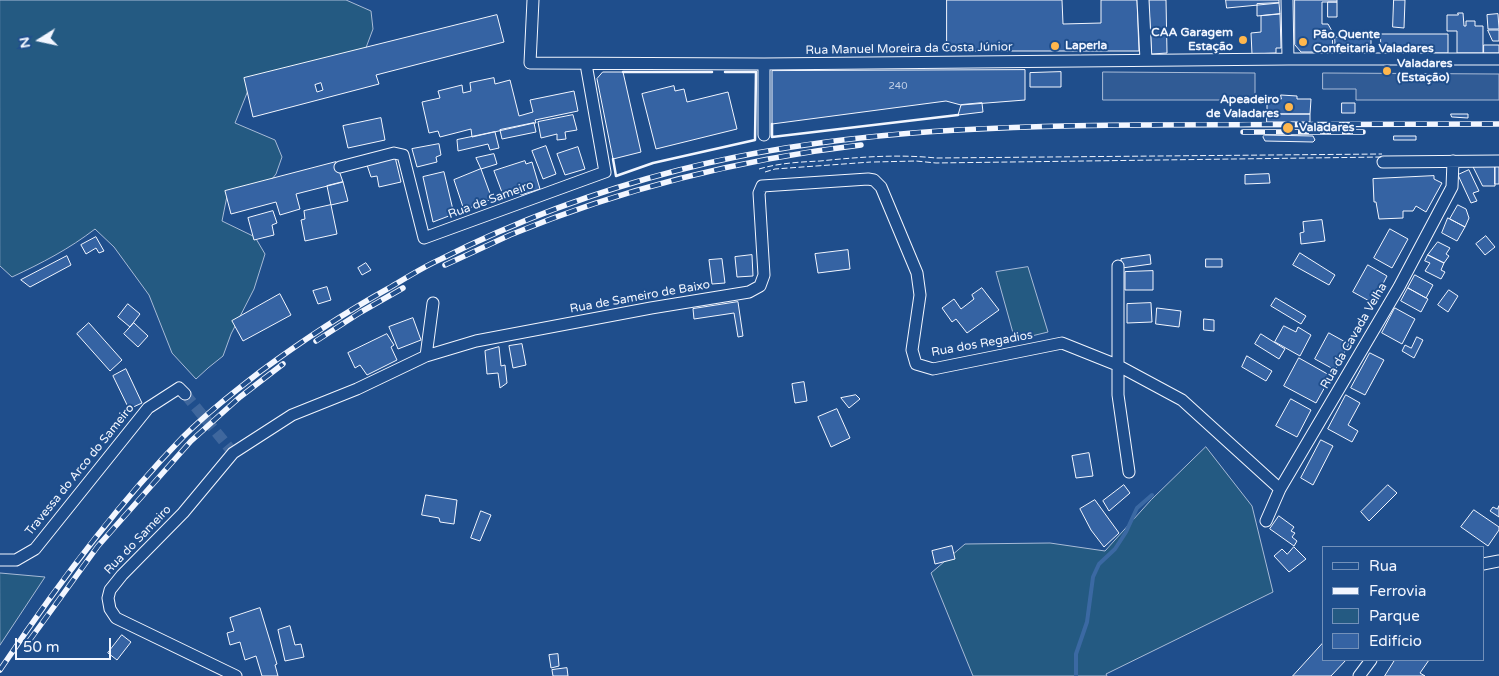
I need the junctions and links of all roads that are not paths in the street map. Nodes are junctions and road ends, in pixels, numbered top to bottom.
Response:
1 (532, 0) edge
2 (1143, 0) edge
3 (1287, 0) edge
4 (1288, 59) junction
5 (1499, 59) edge
6 (1146, 60) junction
7 (586, 64) junction
8 (764, 64) junction
9 (764, 135) dead end
10 (1454, 161) junction
11 (1499, 161) edge
12 (1383, 162) dead end
13 (340, 167) dead end
14 (762, 186) joint
15 (1118, 266) dead end
16 (433, 303) dead end
17 (426, 356) junction
18 (1117, 365) junction
19 (182, 391) dead end
20 (231, 451) joint
21 (1129, 472) dead end
22 (1280, 489) junction
23 (1266, 521) dead end
24 (0, 560) edge
25 (1499, 561) edge
26 (1484, 564) edge
27 (1369, 661) edge
28 (236, 676) edge
29 (1359, 676) edge

1 - 7 street, Rua Manuel Moreira da Costa Júnior
2 - 6 street
3 - 4 street
4 - 5 street, Rua Manuel Moreira da Costa Júnior
4 - 6 street, Rua Manuel Moreira da Costa Júnior
6 - 8 street, Rua Manuel Moreira da Costa Júnior
7 - 8 street, Rua Manuel Moreira da Costa Júnior
7 - 13 street, Rua de Sameiro
8 - 9 street
10 - 11 street
10 - 12 street
10 - 22 street, Rua da Cavada Velha
14 - 17 street, Rua de Sameiro de Baixo
14 - 18 street, Rua dos Regadios
15 - 18 street
16 - 17 street
17 - 20 street, Rua de Sameiro de Baixo
18 - 21 street
18 - 22 street, Rua dos Regadios
19 - 24 street, Travessa do Arco do Sameiro
20 - 28 street, Rua do Sameiro
22 - 23 street, Rua da Cavada Velha
25 - 26 street
27 - 29 street

